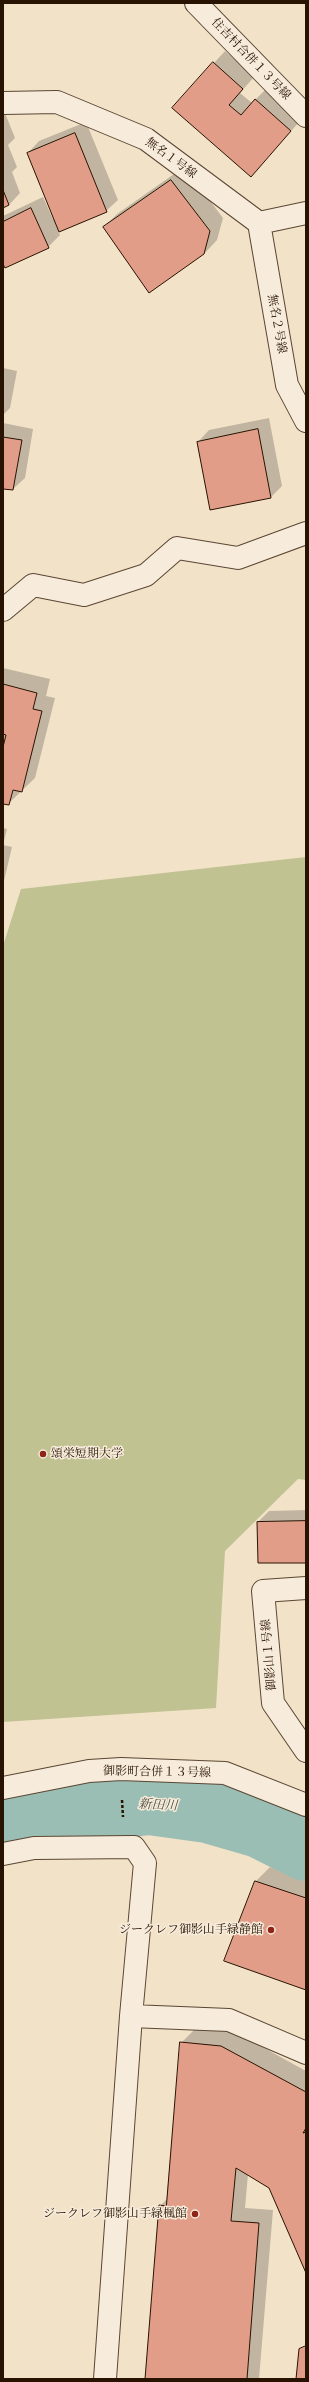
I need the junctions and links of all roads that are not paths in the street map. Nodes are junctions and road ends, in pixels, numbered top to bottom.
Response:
1 (196, 3) edge
2 (3, 103) edge
3 (306, 116) edge
4 (306, 213) edge
5 (259, 223) junction
6 (306, 421) edge
7 (306, 533) edge
8 (3, 610) edge
9 (306, 1588) edge
10 (306, 1751) edge
11 (3, 1788) edge
12 (306, 1805) edge
13 (3, 1854) edge
14 (131, 2016) junction
15 (306, 2053) edge
16 (105, 2379) edge

1 - 3 street, 住吉村合併１３号線
2 - 5 street, 無名１号線
4 - 5 street
5 - 6 street, 無名２号線
7 - 8 street
9 - 10 street, 御影山１号線
11 - 12 street, 御影町合併１３号線
13 - 14 street
14 - 15 street
14 - 16 street

